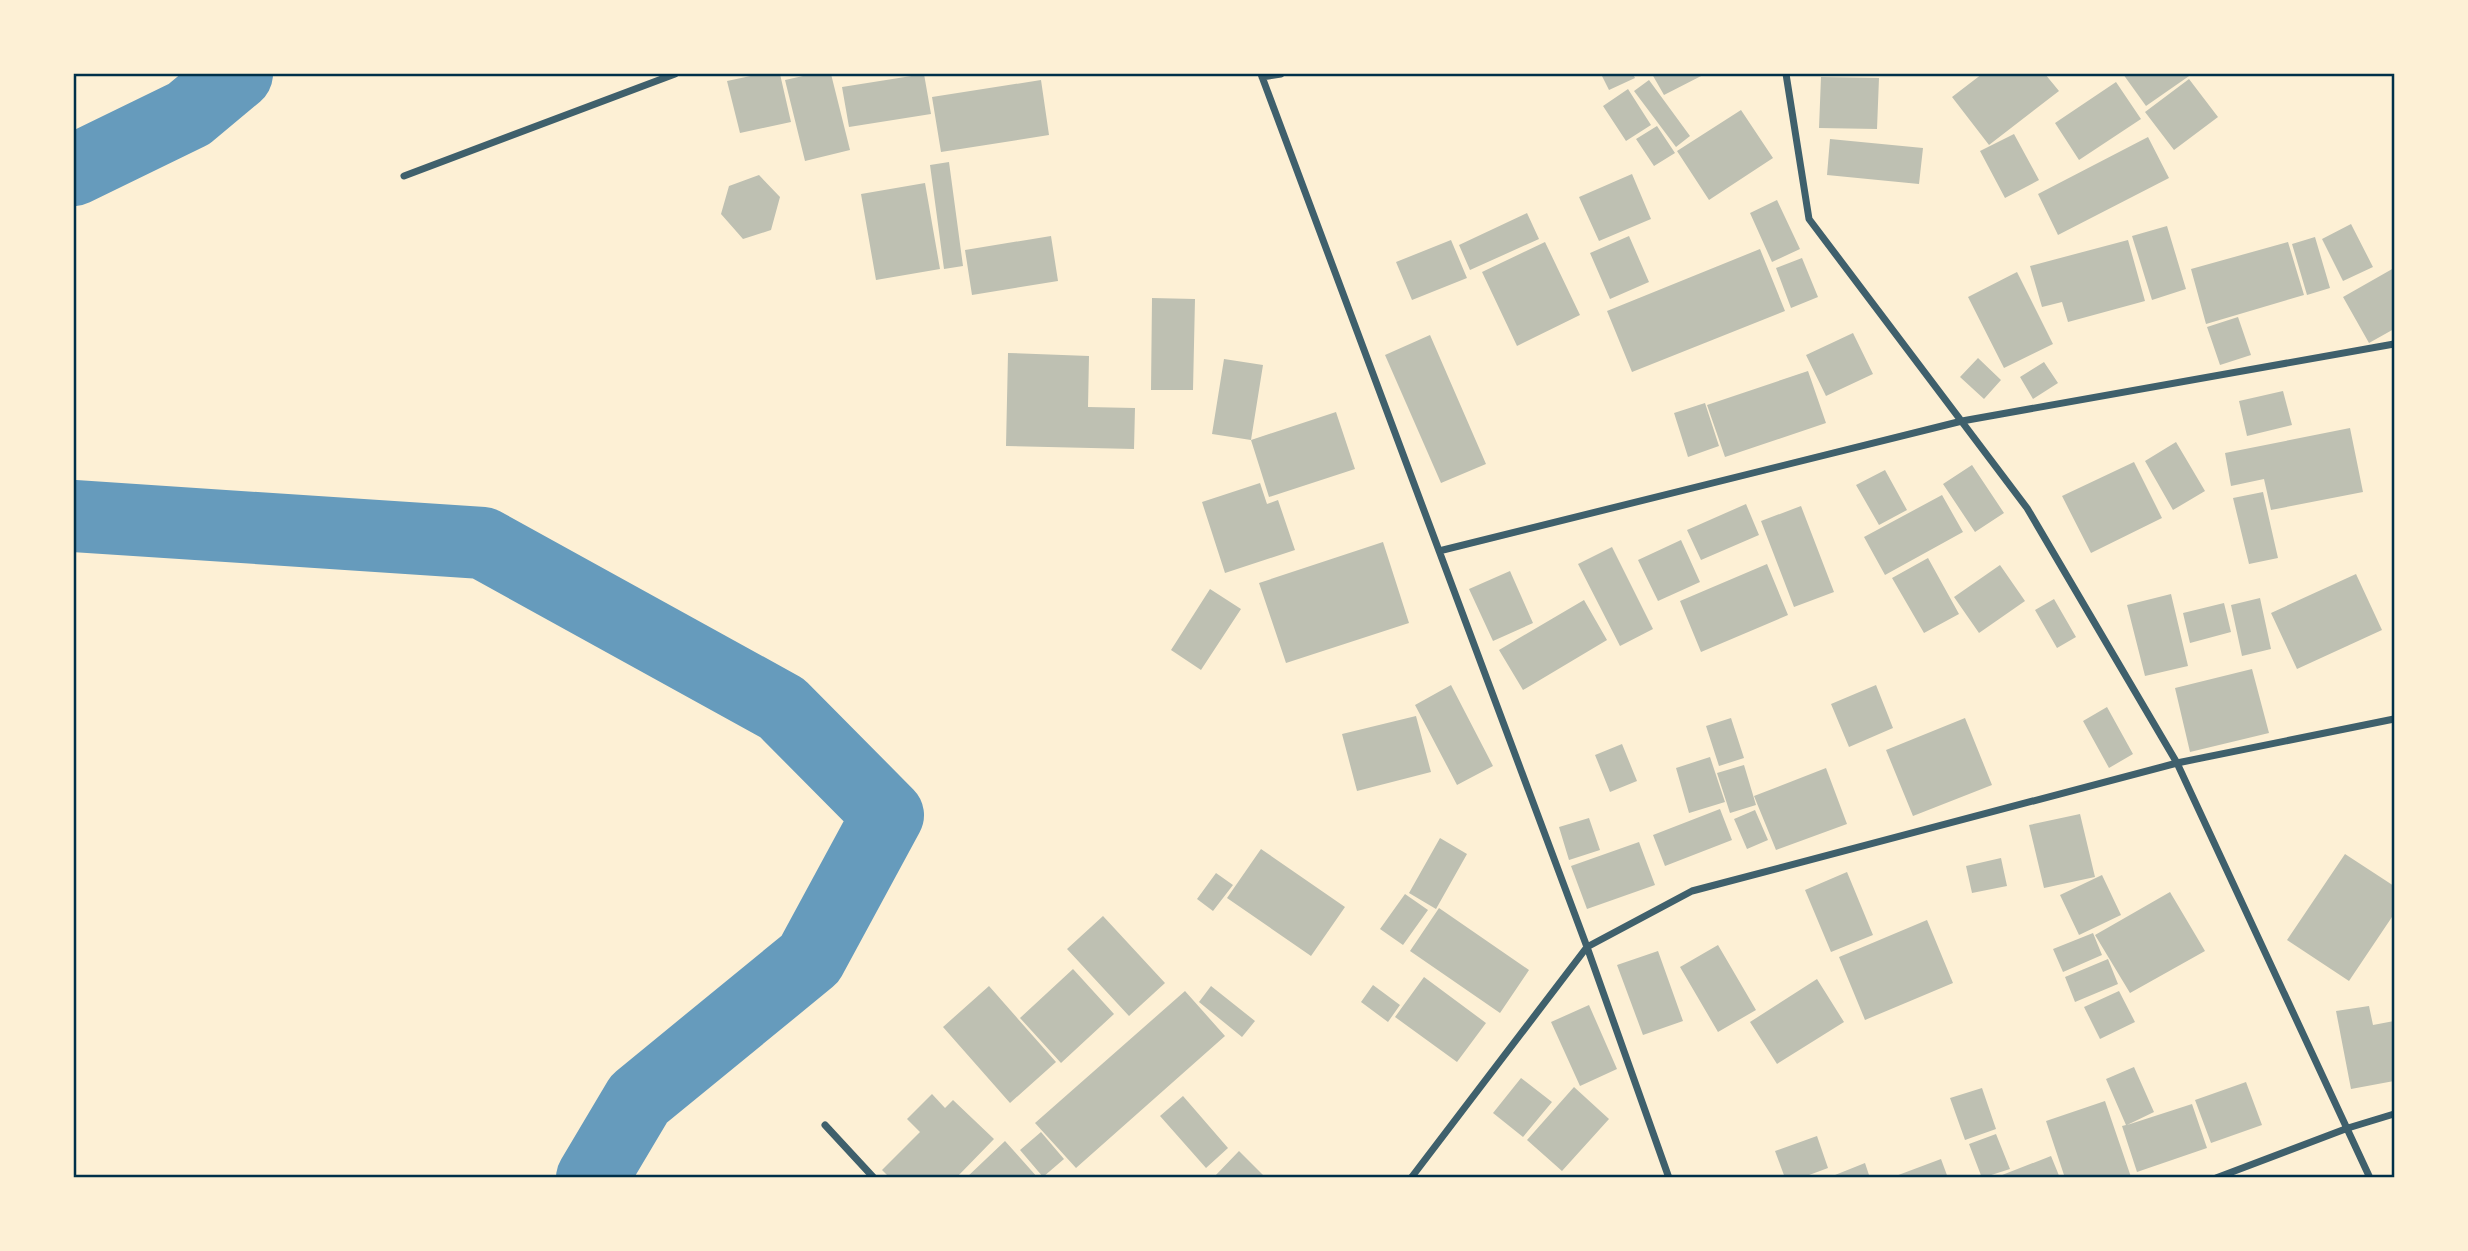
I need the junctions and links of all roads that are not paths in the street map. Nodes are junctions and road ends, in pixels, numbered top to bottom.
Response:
1 (675, 74) edge
2 (1281, 74) edge
3 (1786, 74) edge
4 (1261, 75) edge
5 (404, 176) dead end
6 (2395, 344) edge
7 (1962, 421) junction
8 (1439, 551) junction
9 (2395, 719) edge
10 (2178, 763) junction
11 (1587, 947) junction
12 (2395, 1115) edge
13 (825, 1125) dead end
14 (2347, 1128) junction
15 (874, 1178) edge
16 (1410, 1178) edge
17 (1669, 1178) edge
18 (2216, 1178) edge
19 (2370, 1178) edge

1 - 5 street
2 - 4 street
3 - 7 street
4 - 8 street
6 - 7 street
7 - 8 street
7 - 10 street
8 - 11 street
9 - 10 street
10 - 11 street
10 - 14 street
11 - 16 street
11 - 17 street
12 - 14 street
13 - 15 street
14 - 18 street
14 - 19 street

